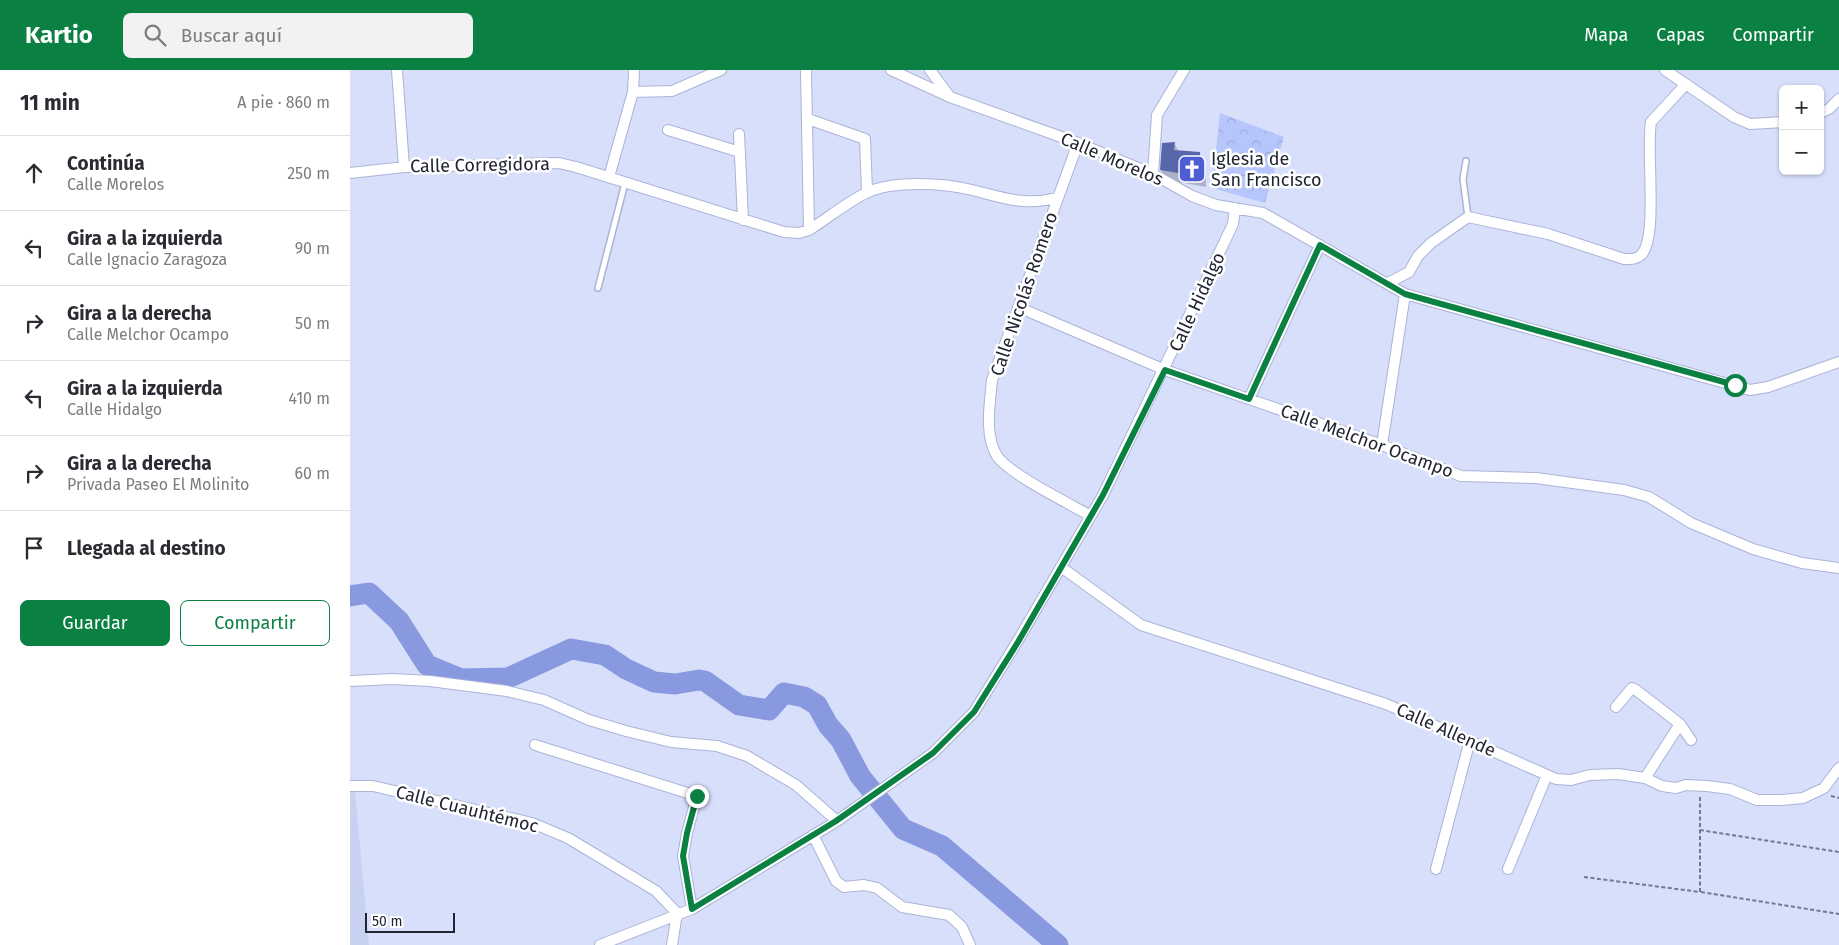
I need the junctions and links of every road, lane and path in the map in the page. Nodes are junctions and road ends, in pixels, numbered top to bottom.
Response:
1 (397, 70) edge
2 (634, 70) edge
3 (721, 70) edge
4 (806, 70) edge
5 (892, 70) edge
6 (930, 70) edge
7 (1184, 70) edge
8 (1665, 70) edge
9 (1686, 84) junction
10 (633, 92) junction
11 (950, 97) junction
12 (1839, 99) edge
13 (1824, 111) edge
14 (808, 119) junction
15 (1779, 122) edge
16 (668, 130) dead end
17 (739, 134) dead end
18 (1078, 143) junction
19 (740, 152) junction
20 (1466, 161) dead end
21 (404, 167) junction
22 (350, 173) edge
23 (1153, 174) junction
24 (609, 177) junction
25 (625, 183) junction
26 (867, 192) junction
27 (1058, 198) junction
28 (1235, 208) junction
29 (1468, 217) junction
30 (743, 220) junction
31 (809, 230) junction
32 (1320, 245) junction
33 (1388, 283) junction
34 (598, 288) dead end
35 (1405, 294) junction
36 (1018, 306) junction
37 (1839, 362) edge
38 (1165, 370) junction
39 (1249, 399) junction
40 (1382, 445) junction
41 (1091, 516) junction
42 (1061, 567) junction
43 (1839, 568) edge
44 (350, 681) edge
45 (1616, 707) dead end
46 (1680, 724) junction
47 (1470, 740) junction
48 (1691, 740) dead end
49 (535, 745) dead end
50 (1839, 768) edge
51 (1547, 775) junction
52 (1645, 778) junction
53 (350, 786) edge
54 (1700, 786) junction
55 (838, 820) junction
56 (1700, 830) junction
57 (813, 835) junction
58 (1839, 852) edge
59 (1436, 869) dead end
60 (1508, 869) dead end
61 (1584, 877) dead end
62 (1700, 892) junction
63 (692, 909) junction
64 (677, 914) junction
65 (1839, 914) edge
66 (600, 945) edge
67 (672, 945) edge
68 (970, 945) edge

1 - 21 street
2 - 10 street
3 - 10 street
4 - 14 street
5 - 11 street, Calle Morelos
6 - 11 street
7 - 23 street
8 - 9 street
9 - 15 street
9 - 29 street
10 - 24 street
11 - 18 street, Calle Morelos
12 - 13 street
14 - 26 street
14 - 31 street
16 - 19 street
17 - 19 street
18 - 23 street, Calle Morelos
18 - 27 street, Calle Nicolás Romero
19 - 30 street
20 - 29 lane
21 - 22 street, Calle Corregidora
21 - 24 street, Calle Corregidora
23 - 28 street, Calle Morelos
24 - 25 street, Calle Corregidora
25 - 30 street, Calle Corregidora
25 - 34 lane
26 - 27 street
26 - 31 street
27 - 36 street, Calle Nicolás Romero
28 - 32 street, Calle Morelos
28 - 38 street, Calle Hidalgo
29 - 33 street
30 - 31 street, Calle Corregidora
32 - 33 street, Calle Morelos
32 - 39 street
33 - 35 street, Calle Morelos
35 - 37 street, Calle Morelos
35 - 40 street
36 - 38 street, Calle Melchor Ocampo
36 - 41 street, Calle Nicolás Romero
38 - 39 street, Calle Melchor Ocampo
38 - 41 street, Calle Hidalgo
39 - 40 street, Calle Melchor Ocampo
40 - 43 street, Calle Melchor Ocampo
41 - 42 street, Calle Hidalgo
42 - 47 street, Calle Allende
42 - 55 street, Calle Hidalgo
44 - 55 street
45 - 46 street
46 - 48 street
46 - 52 street
47 - 51 street, Calle Allende
47 - 59 street
49 - 63 street
50 - 54 street, Calle Allende
51 - 52 street, Calle Allende
51 - 60 street
52 - 54 street, Calle Allende
53 - 64 street, Calle Cuauhtémoc
54 - 56 path
55 - 57 street, Calle Hidalgo
56 - 58 path
56 - 62 path
57 - 63 street, Calle Hidalgo
57 - 68 street
61 - 62 path
62 - 65 path
63 - 64 street, Calle Hidalgo
64 - 66 street, Calle Hidalgo
64 - 67 street

